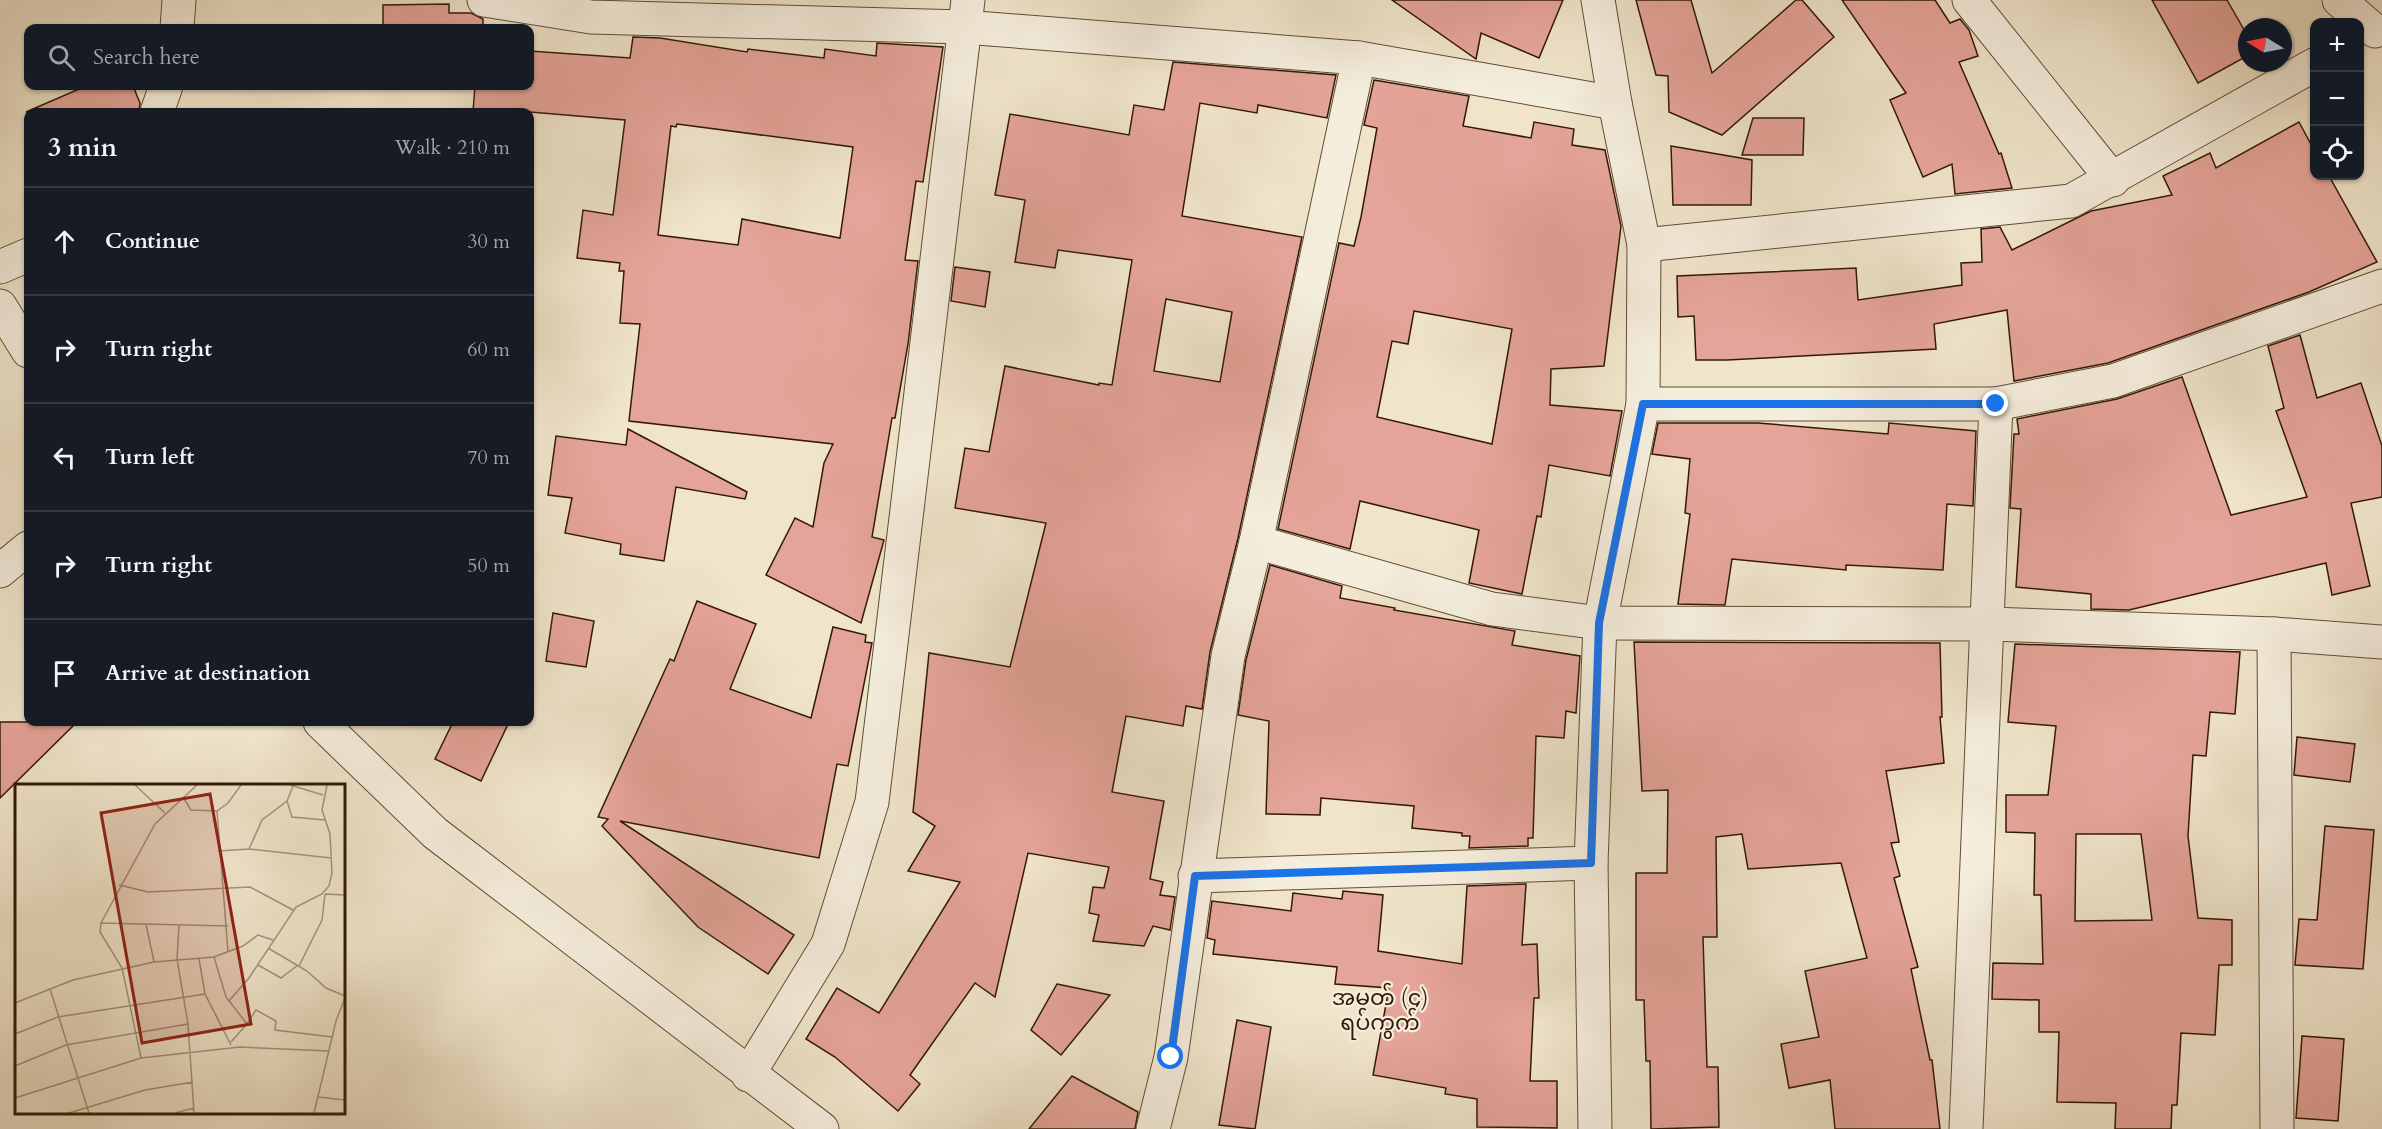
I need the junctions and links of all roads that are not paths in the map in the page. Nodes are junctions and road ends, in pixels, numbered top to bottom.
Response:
1 (179, 0) edge
2 (484, 0) edge
3 (1598, 0) edge
4 (1969, 0) edge
5 (2339, 0) edge
6 (592, 9) edge
7 (966, 14) edge
8 (177, 24) edge
9 (2372, 37) edge
10 (1359, 58) junction
11 (2310, 67) edge
12 (165, 90) edge
13 (1615, 103) junction
14 (158, 108) edge
15 (2113, 180) junction
16 (1644, 244) junction
17 (24, 257) edge
18 (0, 267) edge
19 (2382, 286) edge
20 (0, 306) edge
21 (24, 345) edge
22 (1643, 404) junction
23 (1996, 404) junction
24 (1256, 542) junction
25 (24, 551) edge
26 (0, 571) edge
27 (1599, 623) junction
28 (1989, 624) junction
29 (2274, 634) junction
30 (2382, 642) edge
31 (324, 726) edge
32 (1591, 863) junction
33 (1195, 876) junction
34 (748, 1075) junction
35 (822, 1129) edge
36 (1153, 1129) edge
37 (1595, 1129) edge
38 (1966, 1129) edge
39 (2277, 1129) edge

1 - 8 street
2 - 6 street
3 - 13 street
4 - 15 street
5 - 9 street
6 - 7 street
7 - 10 street
7 - 34 street
10 - 13 street
10 - 24 street
11 - 15 street
12 - 14 street
13 - 16 street
15 - 16 street
16 - 22 street
17 - 18 street
19 - 23 street
20 - 21 street
22 - 23 street
22 - 27 street
23 - 28 street
24 - 27 street
24 - 33 street
25 - 26 street
27 - 28 street
27 - 32 street
28 - 29 street
28 - 38 street
29 - 30 street
29 - 39 street
31 - 34 street
32 - 33 street
32 - 37 street
33 - 36 street
34 - 35 street

